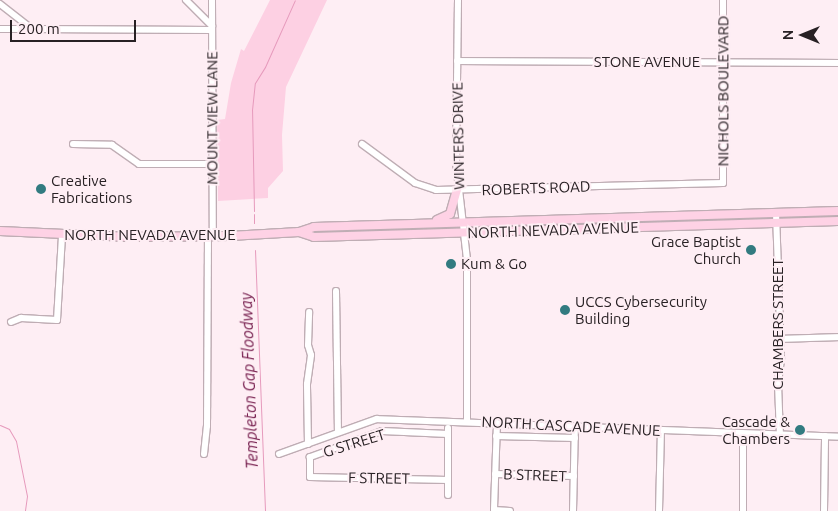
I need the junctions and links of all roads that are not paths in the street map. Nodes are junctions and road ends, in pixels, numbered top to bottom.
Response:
1 (186, 0) edge
2 (212, 0) edge
3 (458, 0) edge
4 (723, 0) edge
5 (0, 4) edge
6 (212, 28) junction
7 (0, 29) edge
8 (32, 29) junction
9 (457, 61) junction
10 (724, 62) junction
11 (838, 63) edge
12 (73, 144) dead end
13 (362, 144) dead end
14 (212, 164) junction
15 (723, 183) joint
16 (457, 190) junction
17 (838, 211) edge
18 (776, 213) junction
19 (691, 215) junction
20 (590, 218) junction
21 (838, 221) edge
22 (462, 222) junction
23 (424, 223) junction
24 (777, 223) junction
25 (692, 225) junction
26 (590, 228) junction
27 (0, 231) edge
28 (300, 232) junction
29 (463, 232) junction
30 (62, 235) junction
31 (211, 236) junction
32 (336, 291) dead end
33 (309, 312) dead end
34 (11, 322) dead end
35 (838, 337) edge
36 (781, 339) junction
37 (467, 422) junction
38 (497, 423) junction
39 (575, 426) junction
40 (448, 427) junction
41 (661, 430) junction
42 (338, 432) junction
43 (743, 434) junction
44 (780, 435) junction
45 (496, 436) junction
46 (825, 436) junction
47 (838, 437) edge
48 (575, 438) junction
49 (308, 444) junction
50 (204, 454) dead end
51 (278, 454) dead end
52 (495, 474) junction
53 (574, 476) junction
54 (310, 477) joint
55 (448, 480) junction
56 (448, 495) dead end
57 (494, 510) edge
58 (510, 511) edge
59 (572, 511) edge
60 (659, 511) edge
61 (743, 511) edge
62 (824, 511) edge

1 - 6 street
2 - 6 street, MOUNT VIEW LANE
3 - 9 street, WINTERS DRIVE
4 - 10 street, NICHOLS BOULEVARD
5 - 8 street
6 - 8 street
6 - 14 street, MOUNT VIEW LANE
7 - 8 street
9 - 10 street, STONE AVENUE
9 - 16 street, WINTERS DRIVE
10 - 11 street, STONE AVENUE
10 - 15 street, NICHOLS BOULEVARD
12 - 14 street
13 - 16 street, ROBERTS ROAD
14 - 31 street, MOUNT VIEW LANE
15 - 16 street, ROBERTS ROAD
16 - 22 street, WINTERS DRIVE
16 - 23 main road
17 - 18 main road, NORTH NEVADA AVENUE
18 - 19 main road, NORTH NEVADA AVENUE
18 - 24 street, CHAMBERS STREET
19 - 20 main road, NORTH NEVADA AVENUE
19 - 25 street
20 - 22 main road, NORTH NEVADA AVENUE
20 - 26 street
21 - 24 main road, NORTH NEVADA AVENUE
22 - 23 main road, NORTH NEVADA AVENUE
22 - 29 street, WINTERS DRIVE
23 - 28 main road, NORTH NEVADA AVENUE
24 - 25 main road, NORTH NEVADA AVENUE
24 - 36 street, CHAMBERS STREET
25 - 26 main road, NORTH NEVADA AVENUE
26 - 29 main road, NORTH NEVADA AVENUE
27 - 30 main road, NORTH NEVADA AVENUE
28 - 29 main road, NORTH NEVADA AVENUE
28 - 31 main road, NORTH NEVADA AVENUE
29 - 37 street, WINTERS DRIVE
30 - 31 main road, NORTH NEVADA AVENUE
30 - 34 street
31 - 50 street, MOUNT VIEW LANE
32 - 42 street
33 - 49 street
35 - 36 street
36 - 44 street, CHAMBERS STREET
37 - 38 street, NORTH CASCADE AVENUE
37 - 40 street, NORTH CASCADE AVENUE
38 - 39 street, NORTH CASCADE AVENUE
38 - 45 street
39 - 41 street, NORTH CASCADE AVENUE
39 - 48 street
40 - 42 street, NORTH CASCADE AVENUE
40 - 54 street, G STREET
40 - 55 street
41 - 43 street, NORTH CASCADE AVENUE
41 - 60 street
42 - 49 street, NORTH CASCADE AVENUE
43 - 44 street, NORTH CASCADE AVENUE
43 - 61 street
44 - 46 street, NORTH CASCADE AVENUE
45 - 48 street
45 - 52 street
46 - 47 street, NORTH CASCADE AVENUE
46 - 62 street
48 - 53 street
49 - 51 street, NORTH CASCADE AVENUE
52 - 53 street, B STREET
52 - 57 street
53 - 59 street
54 - 55 street, F STREET
55 - 56 street
57 - 58 street

